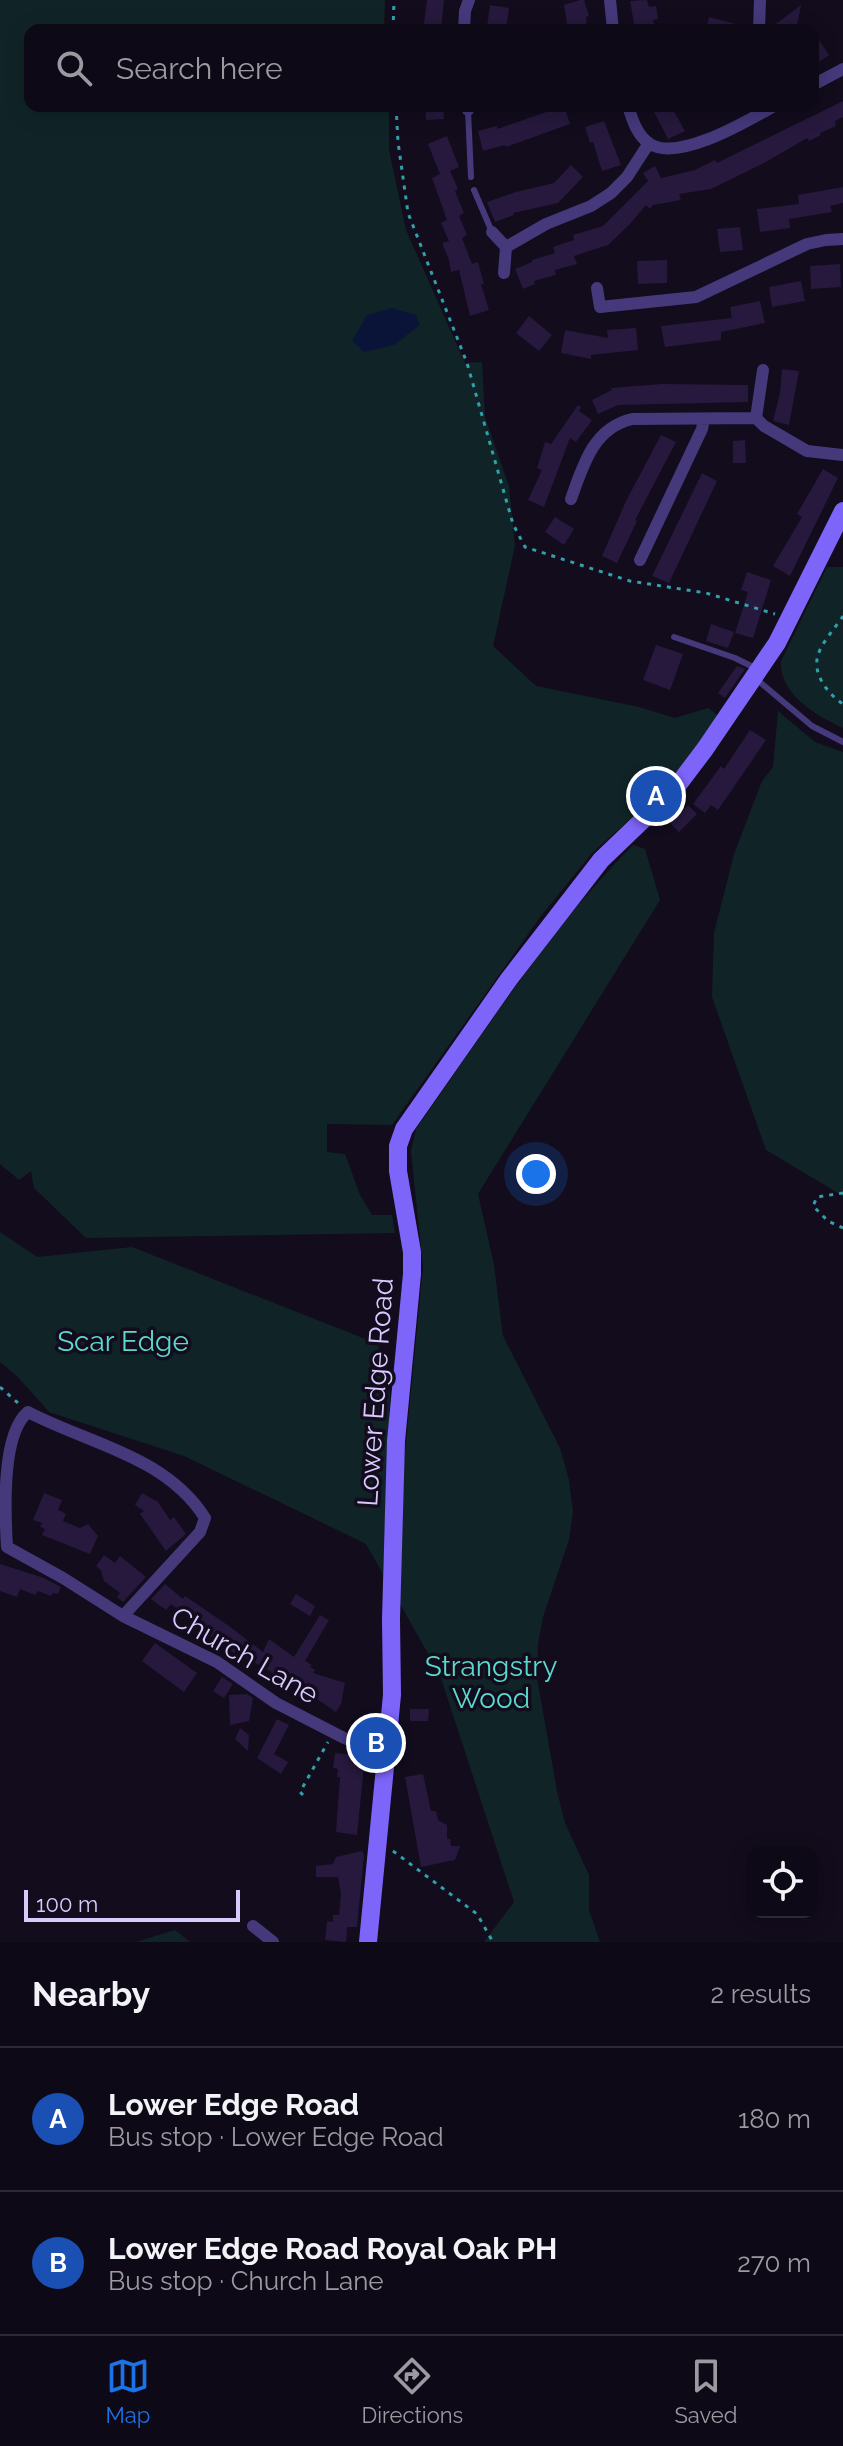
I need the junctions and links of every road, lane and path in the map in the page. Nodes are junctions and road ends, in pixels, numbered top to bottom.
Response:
1 (394, 0) edge
2 (469, 0) edge
3 (610, 0) edge
4 (760, 0) edge
5 (393, 24) edge
6 (464, 24) edge
7 (612, 24) edge
8 (759, 24) edge
9 (843, 69) edge
10 (819, 82) edge
11 (396, 112) edge
12 (469, 112) edge
13 (631, 112) edge
14 (761, 112) edge
15 (649, 143) junction
16 (471, 177) dead end
17 (474, 190) dead end
18 (492, 232) joint
19 (843, 239) edge
20 (506, 247) junction
21 (504, 273) dead end
22 (597, 288) dead end
23 (763, 370) dead end
24 (756, 418) junction
25 (704, 419) junction
26 (843, 455) edge
27 (571, 499) dead end
28 (843, 511) edge
29 (640, 560) dead end
30 (843, 616) edge
31 (790, 619) junction
32 (674, 637) dead end
33 (758, 674) junction
34 (843, 704) edge
35 (843, 742) edge
36 (843, 1193) edge
37 (843, 1228) edge
38 (0, 1387) edge
39 (28, 1412) junction
40 (123, 1616) junction
41 (334, 1732) junction
42 (386, 1754) junction
43 (303, 1795) dead end
44 (377, 1839) junction
45 (253, 1926) dead end
46 (273, 1942) edge
47 (368, 1942) edge
48 (493, 1942) edge

1 - 5 path
2 - 6 street
3 - 7 street
4 - 8 street
9 - 10 street
11 - 31 path
12 - 16 lane
13 - 15 street
14 - 15 street
15 - 20 street
17 - 18 lane
18 - 20 street
19 - 22 street
20 - 21 street
23 - 24 street
24 - 25 street
24 - 26 street
25 - 27 street
25 - 29 street
28 - 31 street, Lower Edge Road
30 - 34 path
31 - 33 street, Lower Edge Road
32 - 33 lane
33 - 35 lane
33 - 42 street, Lower Edge Road
36 - 37 path
38 - 39 path
39 - 40 street, Church Lane
39 - 40 street, Church Lane
40 - 41 street, Church Lane
41 - 42 street, Church Lane
41 - 43 path
42 - 44 street, Lower Edge Road
44 - 47 street, Lower Edge Road
44 - 48 path
45 - 46 street

